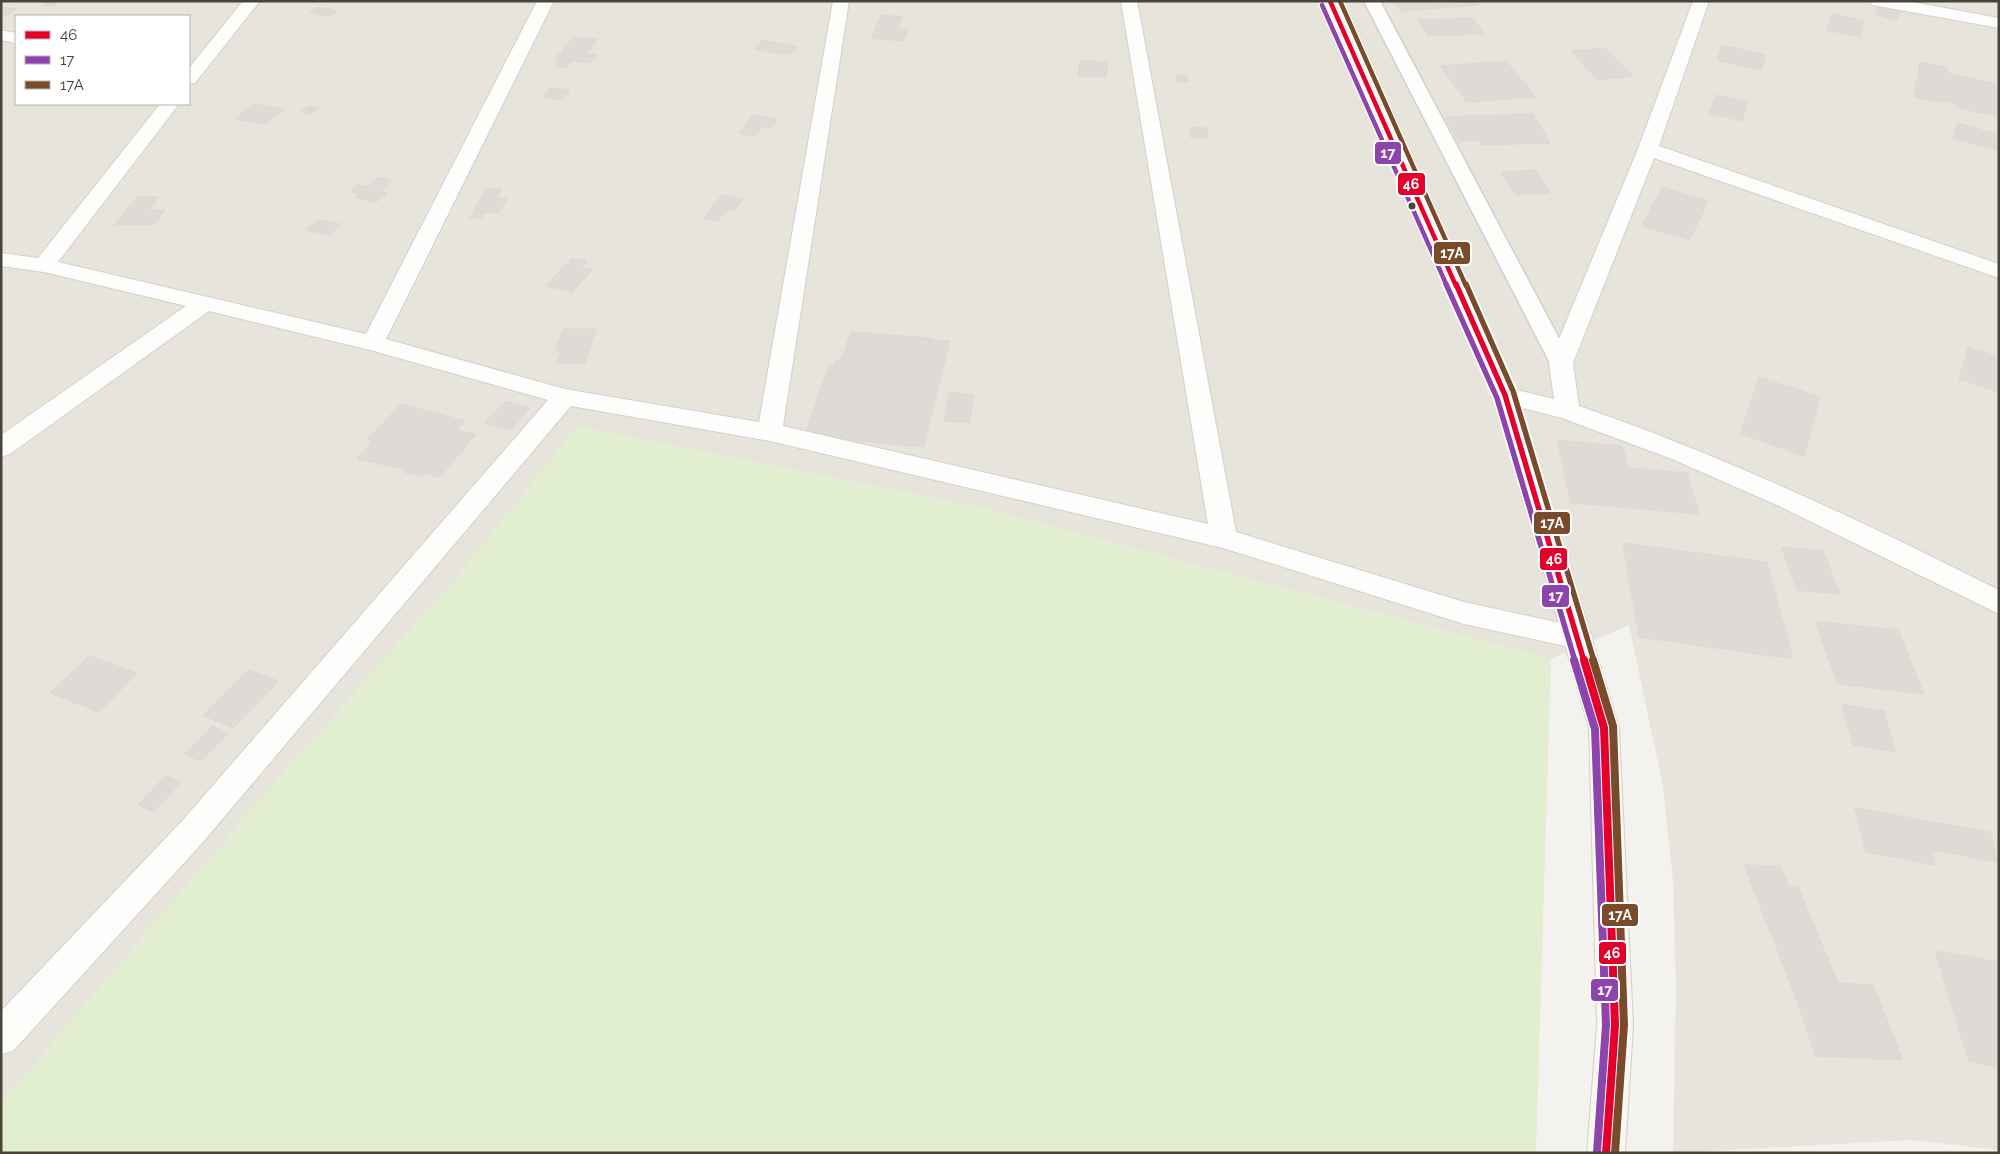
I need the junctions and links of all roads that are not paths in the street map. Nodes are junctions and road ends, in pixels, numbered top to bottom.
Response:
1 (252, 1) edge
2 (546, 1) edge
3 (841, 1) edge
4 (1129, 1) edge
5 (1330, 1) edge
6 (1372, 1) edge
7 (1701, 1) edge
8 (1878, 1) edge
9 (1999, 23) edge
10 (1, 35) edge
11 (15, 38) edge
12 (190, 75) edge
13 (169, 105) edge
14 (1648, 149) junction
15 (1, 259) edge
16 (44, 265) junction
17 (1999, 271) edge
18 (205, 303) junction
19 (372, 344) junction
20 (1561, 363) junction
21 (1505, 395) junction
22 (565, 397) junction
23 (1568, 411) junction
24 (770, 432) junction
25 (1, 448) edge
26 (1224, 538) junction
27 (1999, 603) edge
28 (1579, 638) junction
29 (1, 1037) edge
30 (1606, 1153) edge

1 - 12 street
2 - 19 street
3 - 24 street
4 - 26 street
5 - 21 street
6 - 20 lane
7 - 14 street
8 - 9 street
10 - 11 street
13 - 16 street
14 - 17 street
14 - 20 street
15 - 16 street
16 - 18 street
18 - 19 street
18 - 25 street
19 - 22 street
20 - 23 street
21 - 23 street
21 - 28 street
22 - 24 street
22 - 29 street
23 - 27 street
24 - 26 street
26 - 28 street
28 - 30 street

